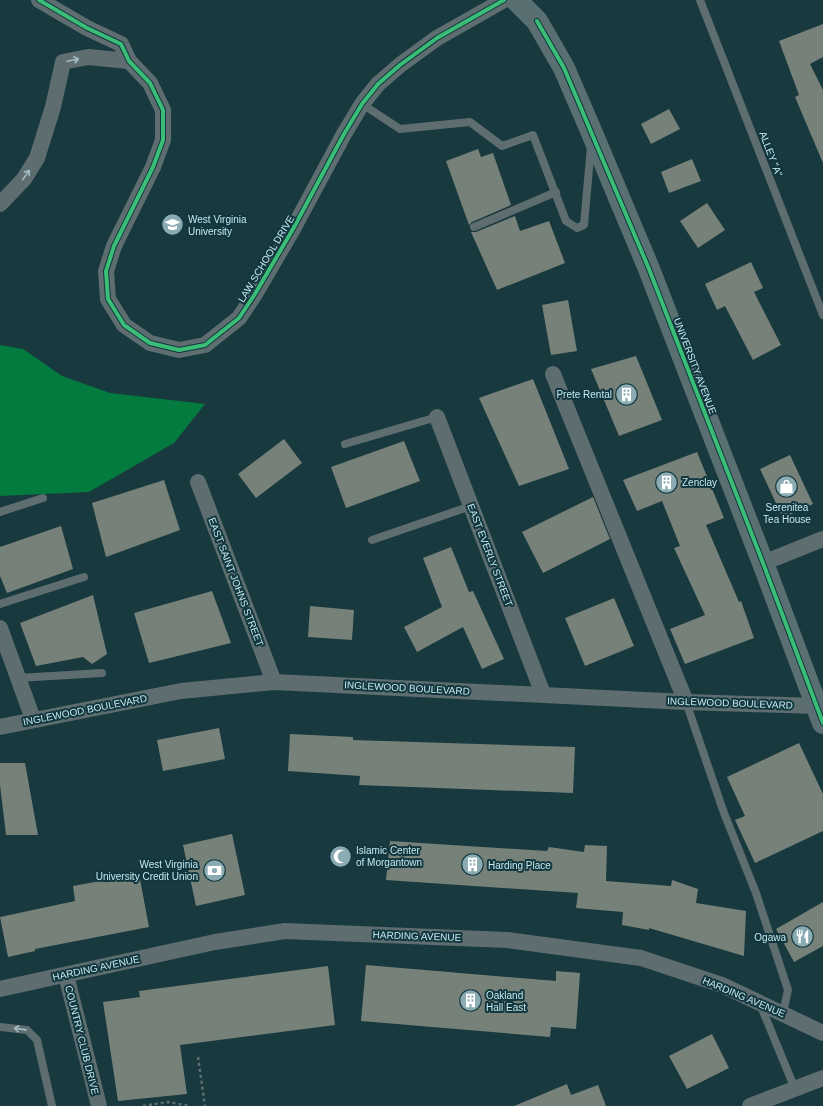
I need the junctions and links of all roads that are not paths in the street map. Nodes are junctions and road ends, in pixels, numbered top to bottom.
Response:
1 (39, 0) edge
2 (504, 0) edge
3 (516, 0) edge
4 (700, 0) edge
5 (129, 61) junction
6 (362, 104) junction
7 (592, 133) junction
8 (556, 192) junction
9 (0, 204) edge
10 (474, 228) dead end
11 (823, 315) edge
12 (553, 374) dead end
13 (437, 417) joint
14 (345, 444) dead end
15 (198, 482) dead end
16 (44, 498) dead end
17 (471, 506) junction
18 (0, 512) edge
19 (823, 539) edge
20 (372, 540) dead end
21 (764, 563) junction
22 (84, 577) dead end
23 (0, 604) edge
24 (0, 628) edge
25 (4, 647) edge
26 (102, 673) dead end
27 (18, 678) junction
28 (274, 682) junction
29 (543, 694) junction
30 (686, 702) junction
31 (820, 715) edge
32 (33, 719) junction
33 (0, 727) edge
34 (66, 975) junction
35 (0, 989) edge
36 (759, 1002) junction
37 (783, 1013) junction
38 (0, 1027) edge
39 (823, 1033) edge
40 (823, 1078) edge
41 (795, 1089) junction
42 (52, 1106) edge
43 (99, 1106) edge
44 (750, 1106) edge

1 - 5 street, LAW SCHOOL DRIVE
2 - 6 street, LAW SCHOOL DRIVE
3 - 7 street, UNIVERSITY AVENUE
4 - 11 lane, ALLEY "A"
5 - 6 street, LAW SCHOOL DRIVE
9 -> 5 street
6 - 8 lane
7 - 8 lane
7 - 21 street, UNIVERSITY AVENUE
8 - 10 lane
12 - 30 street
13 - 14 lane
13 - 17 street, EAST EVERLY STREET
15 - 28 street, EAST SAINT JOHNS STREET
16 - 18 lane
17 - 20 lane
17 - 29 street, EAST EVERLY STREET
19 - 21 street
21 - 31 street, UNIVERSITY AVENUE
22 - 23 lane
24 - 25 street
25 - 27 street
26 - 27 lane
27 - 32 street
28 - 29 street, INGLEWOOD BOULEVARD
28 - 32 street, INGLEWOOD BOULEVARD
29 - 30 street, INGLEWOOD BOULEVARD
30 - 31 street, INGLEWOOD BOULEVARD
30 - 37 lane
32 - 33 street, INGLEWOOD BOULEVARD
34 - 35 street, HARDING AVENUE
34 - 36 street, HARDING AVENUE
34 - 43 street, COUNTRY CLUB DRIVE
36 - 37 street, HARDING AVENUE
36 - 41 lane
37 - 39 street, HARDING AVENUE
42 -> 38 lane
40 - 41 street
41 - 44 street

